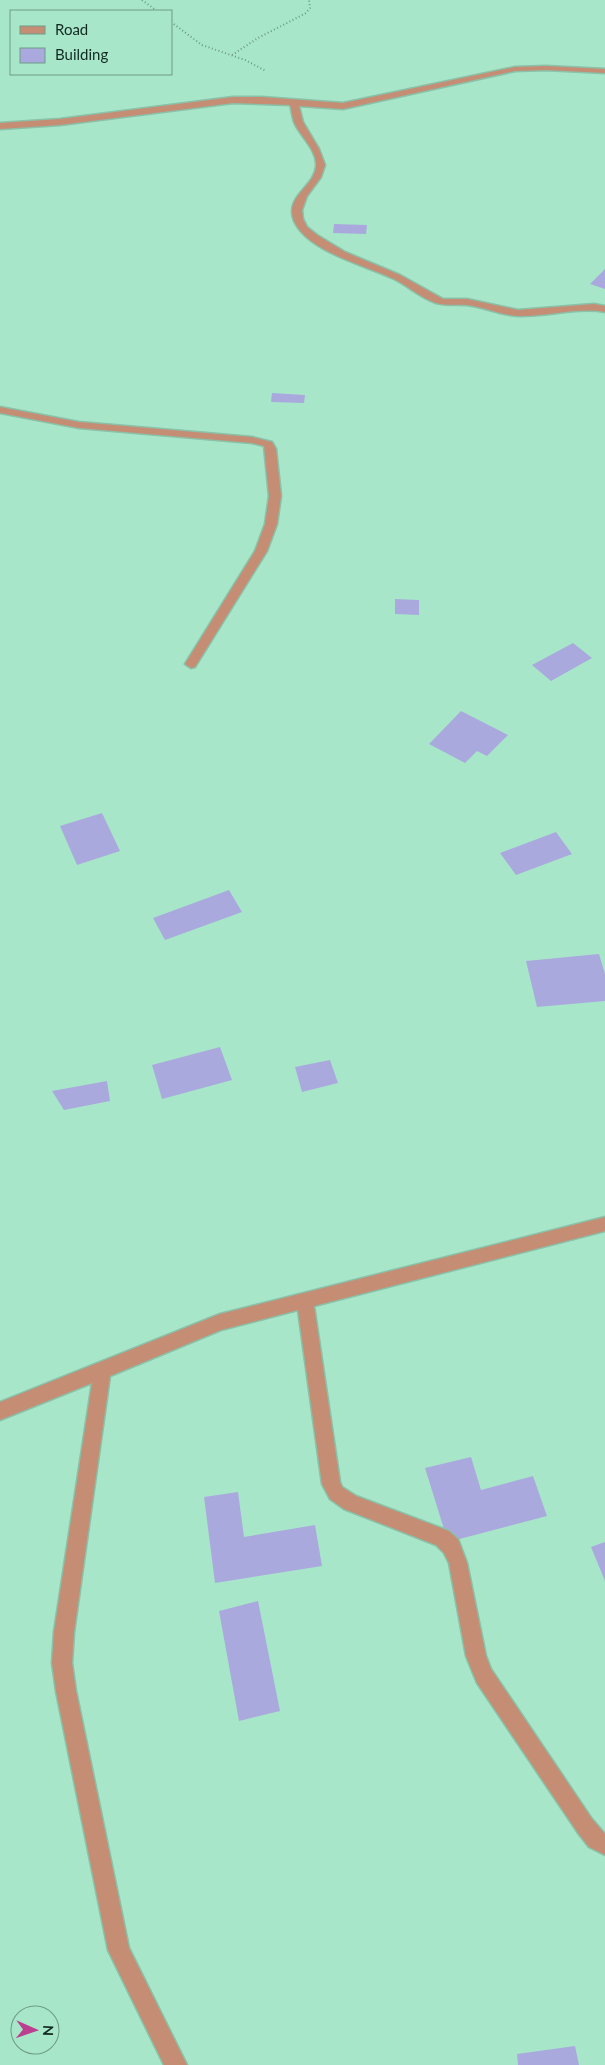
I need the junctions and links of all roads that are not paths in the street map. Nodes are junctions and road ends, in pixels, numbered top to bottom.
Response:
1 (605, 71) edge
2 (294, 103) junction
3 (0, 126) edge
4 (605, 308) edge
5 (0, 410) edge
6 (190, 664) dead end
7 (605, 1224) edge
8 (305, 1301) junction
9 (102, 1371) junction
10 (0, 1411) edge
11 (605, 1845) edge
12 (176, 2065) edge

1 - 2 street
2 - 3 street
2 - 4 street
5 - 6 street
7 - 8 street
8 - 9 street
8 - 11 street
9 - 10 street
9 - 12 street

